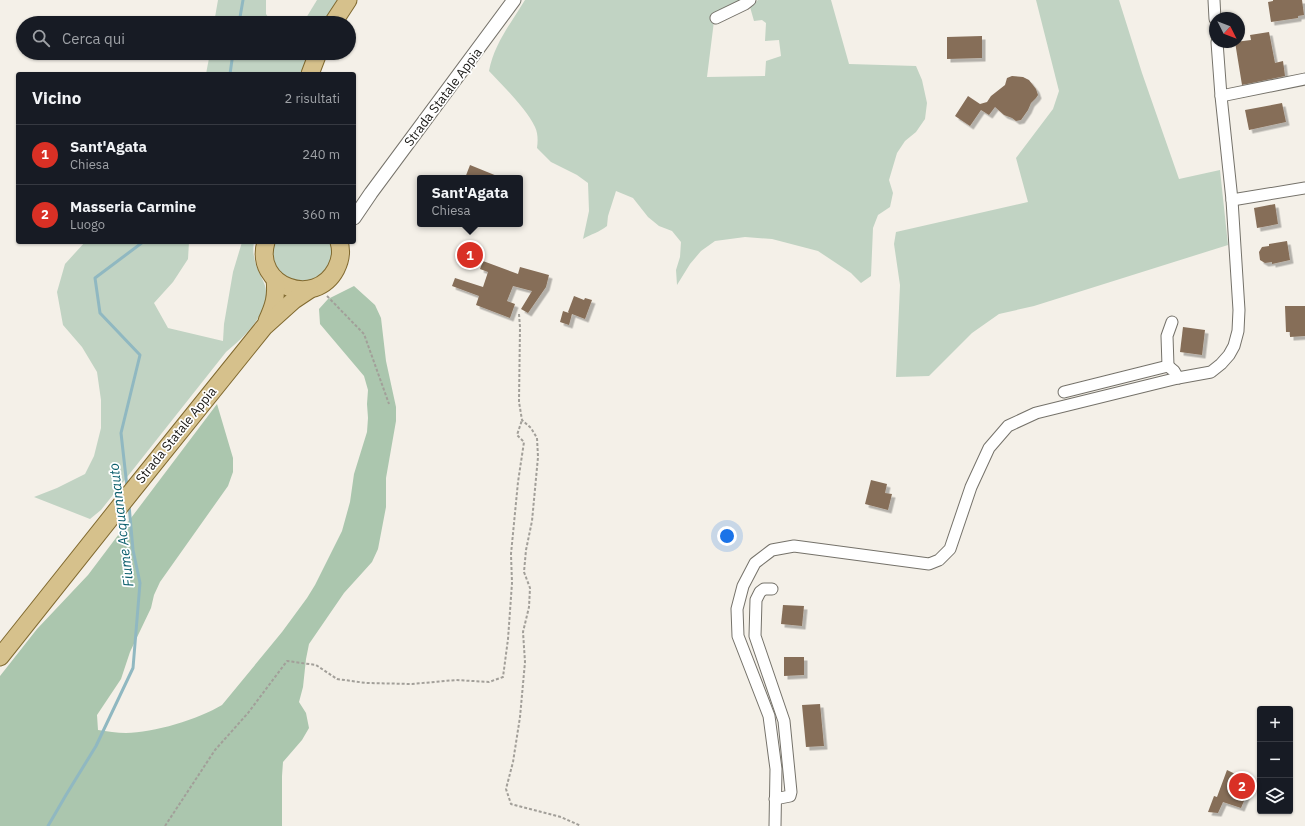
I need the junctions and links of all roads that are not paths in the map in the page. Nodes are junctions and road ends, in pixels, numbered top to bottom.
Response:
1 (348, 0) edge
2 (514, 0) edge
3 (750, 0) edge
4 (1214, 0) edge
5 (1215, 12) edge
6 (338, 16) edge
7 (716, 18) dead end
8 (1217, 48) edge
9 (315, 60) edge
10 (311, 72) edge
11 (1305, 79) edge
12 (1221, 96) junction
13 (1305, 188) edge
14 (371, 193) junction
15 (1232, 200) junction
16 (356, 205) edge
17 (356, 215) edge
18 (265, 244) edge
19 (340, 244) edge
20 (275, 279) junction
21 (313, 288) junction
22 (1172, 322) dead end
23 (264, 327) junction
24 (1168, 366) junction
25 (1178, 378) junction
26 (1064, 392) dead end
27 (772, 589) dead end
28 (0, 657) edge
29 (776, 799) junction
30 (775, 826) edge

1 - 6 main road
2 - 14 street, Strada Statale Appia
3 - 7 street
4 - 5 street
8 - 12 street
9 - 10 main road
11 - 12 street
12 - 15 street
13 - 15 street
14 - 16 street, Strada Statale Appia
14 - 17 street, Strada Statale Appia
15 - 25 street
18 - 20 main road, Strada Statale Appia
19 - 21 main road, Strada Statale Appia
20 - 21 main road
20 - 23 main road, Strada Statale Appia
21 - 23 main road, Strada Statale Appia
22 - 24 street
23 - 28 main road, Strada Statale Appia
24 - 25 street
24 - 26 street
25 - 29 street
27 - 29 street
29 - 30 street

